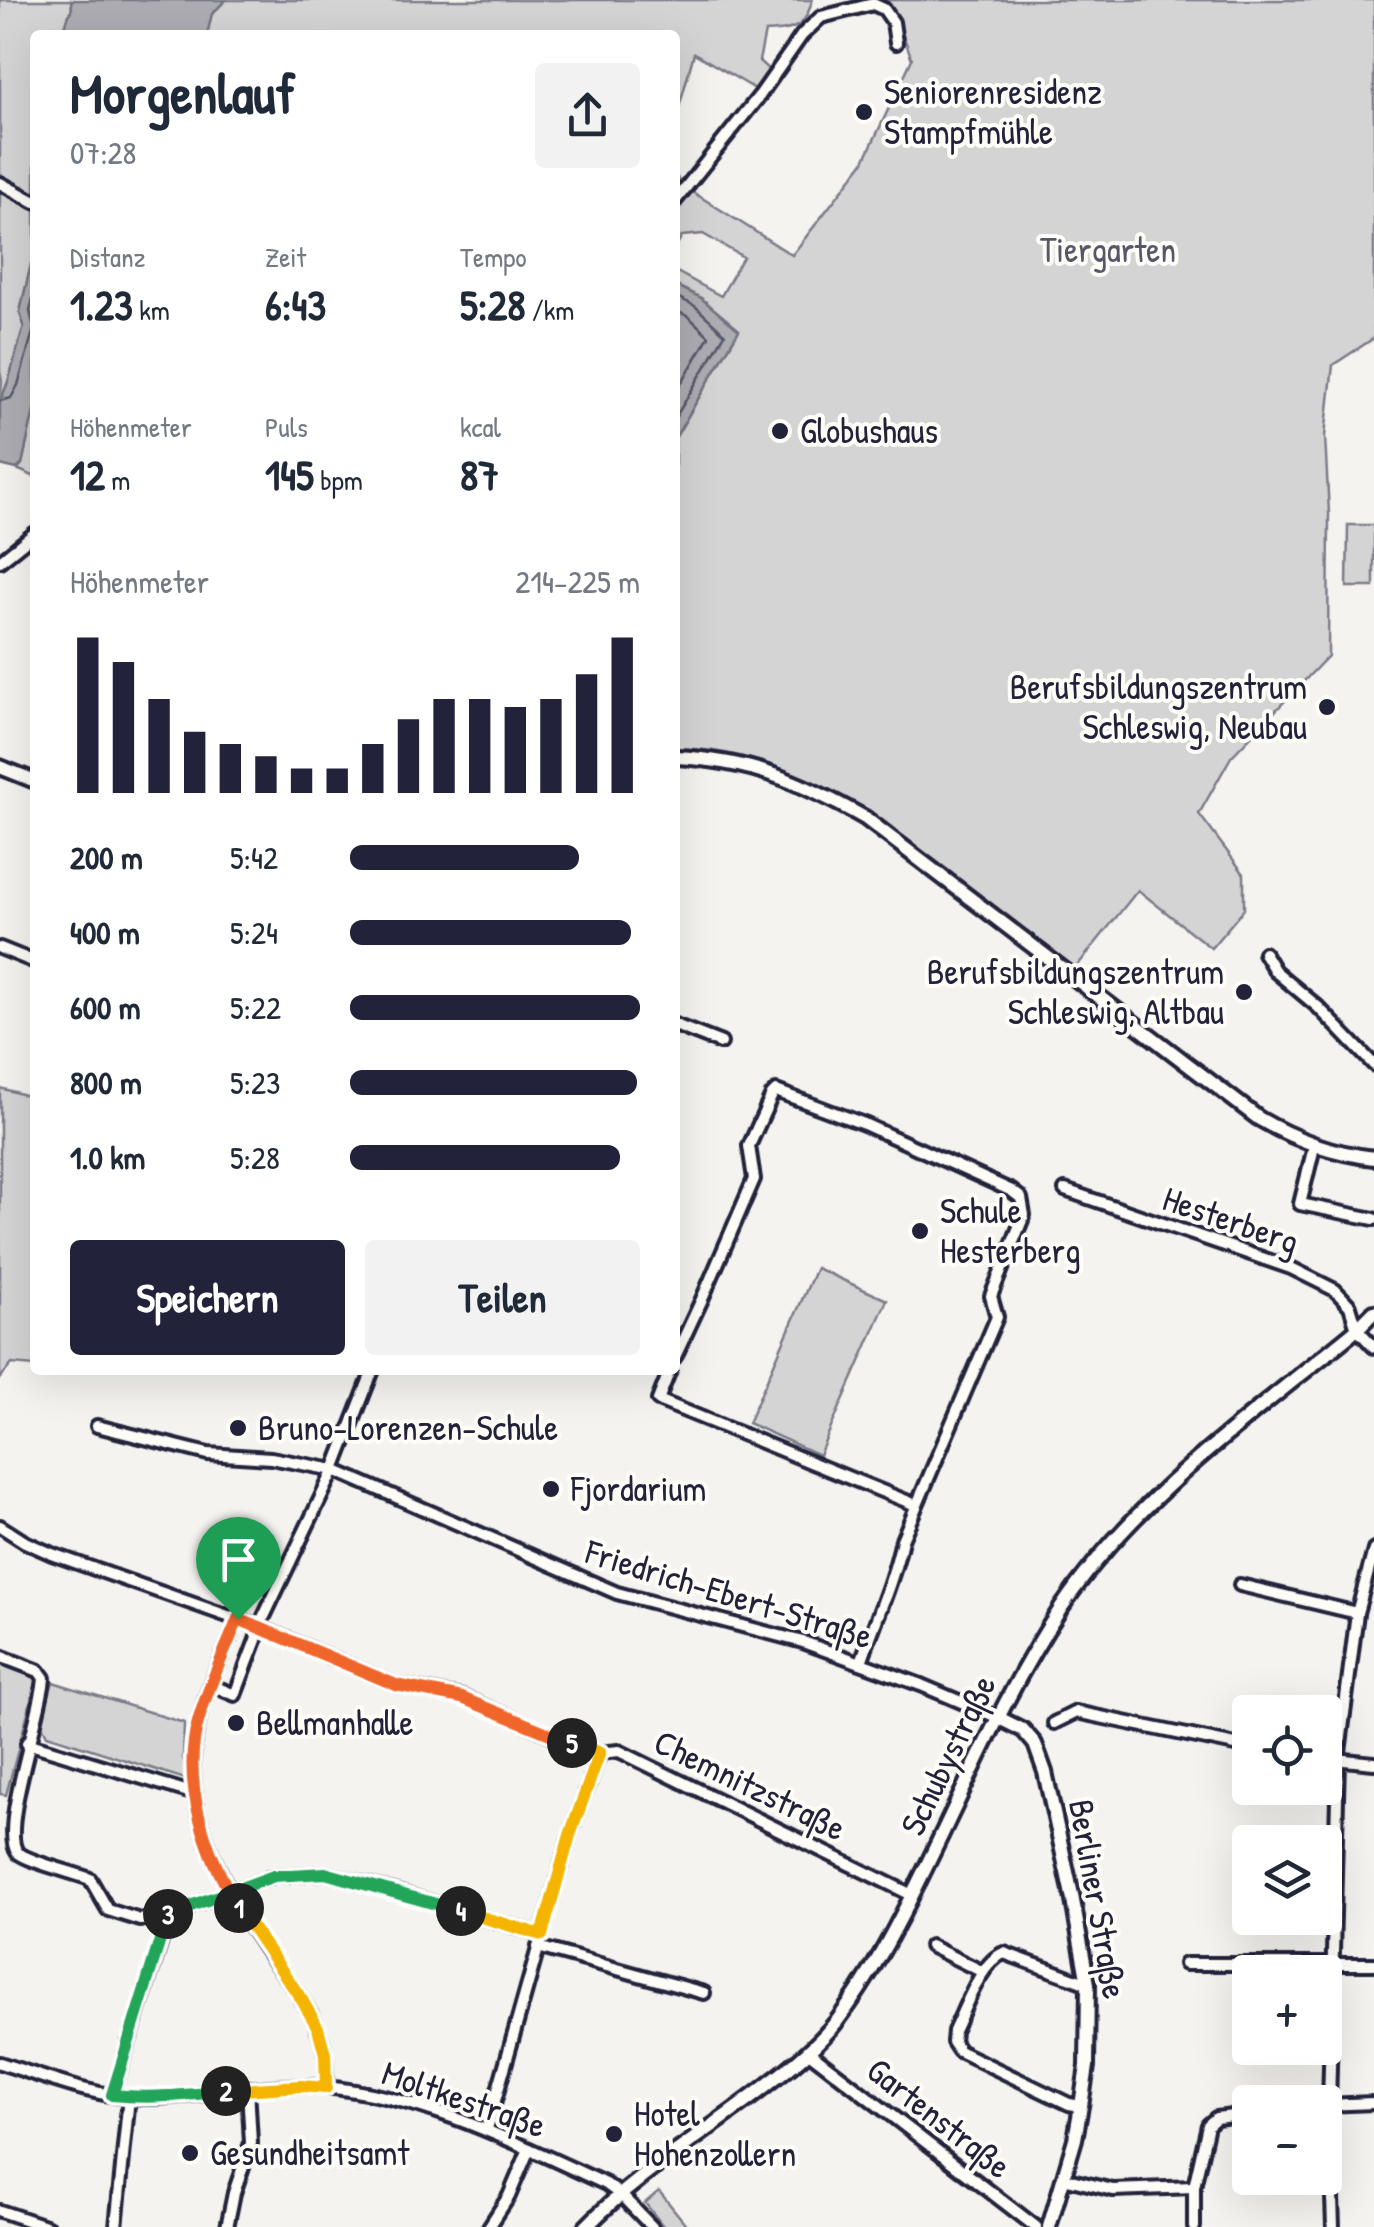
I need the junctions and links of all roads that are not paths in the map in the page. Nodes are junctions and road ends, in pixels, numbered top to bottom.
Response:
1 (896, 43) dead end
2 (0, 183) edge
3 (680, 195) edge
4 (30, 199) edge
5 (30, 538) edge
6 (0, 561) edge
7 (680, 757) edge
8 (0, 767) edge
9 (30, 779) edge
10 (0, 948) edge
11 (1264, 953) dead end
12 (30, 960) edge
13 (680, 1027) edge
14 (721, 1043) dead end
15 (1374, 1065) edge
16 (1314, 1146) junction
17 (1374, 1158) edge
18 (1064, 1190) dead end
19 (1374, 1219) edge
20 (1374, 1312) edge
21 (1357, 1329) junction
22 (680, 1346) edge
23 (1374, 1347) edge
24 (371, 1375) edge
25 (668, 1375) edge
26 (98, 1426) dead end
27 (334, 1470) junction
28 (916, 1505) junction
29 (0, 1526) edge
30 (1374, 1550) edge
31 (1240, 1585) dead end
32 (1357, 1614) junction
33 (238, 1619) junction
34 (259, 1627) junction
35 (0, 1656) edge
36 (861, 1662) junction
37 (211, 1686) junction
38 (1000, 1718) junction
39 (1054, 1723) dead end
40 (1342, 1729) edge
41 (27, 1743) junction
42 (1232, 1744) edge
43 (600, 1752) junction
44 (1342, 1760) edge
45 (1374, 1762) edge
46 (195, 1794) junction
47 (1337, 1805) edge
48 (229, 1891) junction
49 (912, 1895) junction
50 (163, 1916) junction
51 (542, 1935) junction
52 (930, 1946) dead end
53 (538, 1948) junction
54 (1332, 1955) edge
55 (1185, 1964) dead end
56 (1232, 1964) edge
57 (1342, 1964) edge
58 (1374, 1964) edge
59 (983, 1972) junction
60 (1088, 1984) junction
61 (704, 1993) dead end
62 (809, 2052) junction
63 (0, 2063) edge
64 (248, 2088) junction
65 (326, 2088) junction
66 (112, 2095) junction
67 (129, 2097) junction
68 (1374, 2102) edge
69 (1342, 2104) edge
70 (1081, 2106) junction
71 (1232, 2116) edge
72 (487, 2129) junction
73 (529, 2149) junction
74 (1064, 2178) junction
75 (1194, 2188) junction
76 (621, 2194) junction
77 (1331, 2195) edge
78 (0, 2211) edge
79 (48, 2227) edge
80 (116, 2227) edge
81 (226, 2227) edge
82 (488, 2227) edge
83 (586, 2227) edge
84 (652, 2227) edge
85 (1036, 2227) edge
86 (1048, 2227) edge
87 (1194, 2227) edge
88 (1332, 2227) edge

1 - 3 street
2 - 4 street
5 - 6 street
7 - 16 street
8 - 9 street
10 - 12 street
11 - 15 street
13 - 14 street
16 - 17 street
16 - 19 street
18 - 21 street, Hesterberg
20 - 21 street, Schubystraße
21 - 23 street, Hesterberg
21 - 38 street, Schubystraße
22 - 28 street
24 - 27 street
25 - 28 street
26 - 27 street, Friedrich-Ebert-Straße
27 - 34 street
27 - 36 street, Friedrich-Ebert-Straße
28 - 36 street
29 - 33 street, Chemnitzstraße
30 - 32 street
31 - 32 street
32 - 40 street
33 - 34 street, Chemnitzstraße
33 - 37 street
34 - 37 street
34 - 43 street, Chemnitzstraße
35 - 41 street
36 - 38 street, Friedrich-Ebert-Straße
37 - 46 street
38 - 49 street, Schubystraße
38 - 60 street, Berliner Straße
39 - 42 street
41 - 46 street
41 - 50 street
43 - 49 street, Chemnitzstraße
43 - 51 street
44 - 45 street
46 - 48 street
47 - 54 street
48 - 50 street
48 - 51 street
48 - 65 street
49 - 62 street, Schubystraße
50 - 66 street
51 - 53 street
52 - 59 street
53 - 61 street
53 - 72 street
55 - 56 street
57 - 58 street
59 - 60 street
59 - 70 street
60 - 70 street, Berliner Straße
62 - 76 street, Schubystraße
62 - 85 street, Gartenstraße
63 - 66 street, Moltkestraße
64 - 65 street, Moltkestraße
64 - 67 street, Moltkestraße
64 - 81 street
65 - 72 street, Moltkestraße
66 - 67 street, Moltkestraße
67 - 80 street
68 - 69 street
70 - 74 street, Berliner Straße
71 - 75 street
72 - 73 street, Moltkestraße
73 - 76 street, Moltkestraße
73 - 82 street
74 - 75 street
74 - 86 street, Berliner Straße
75 - 87 street
76 - 83 street, Schubystraße
76 - 84 street, Moltkestraße
77 - 88 street
78 - 79 street

